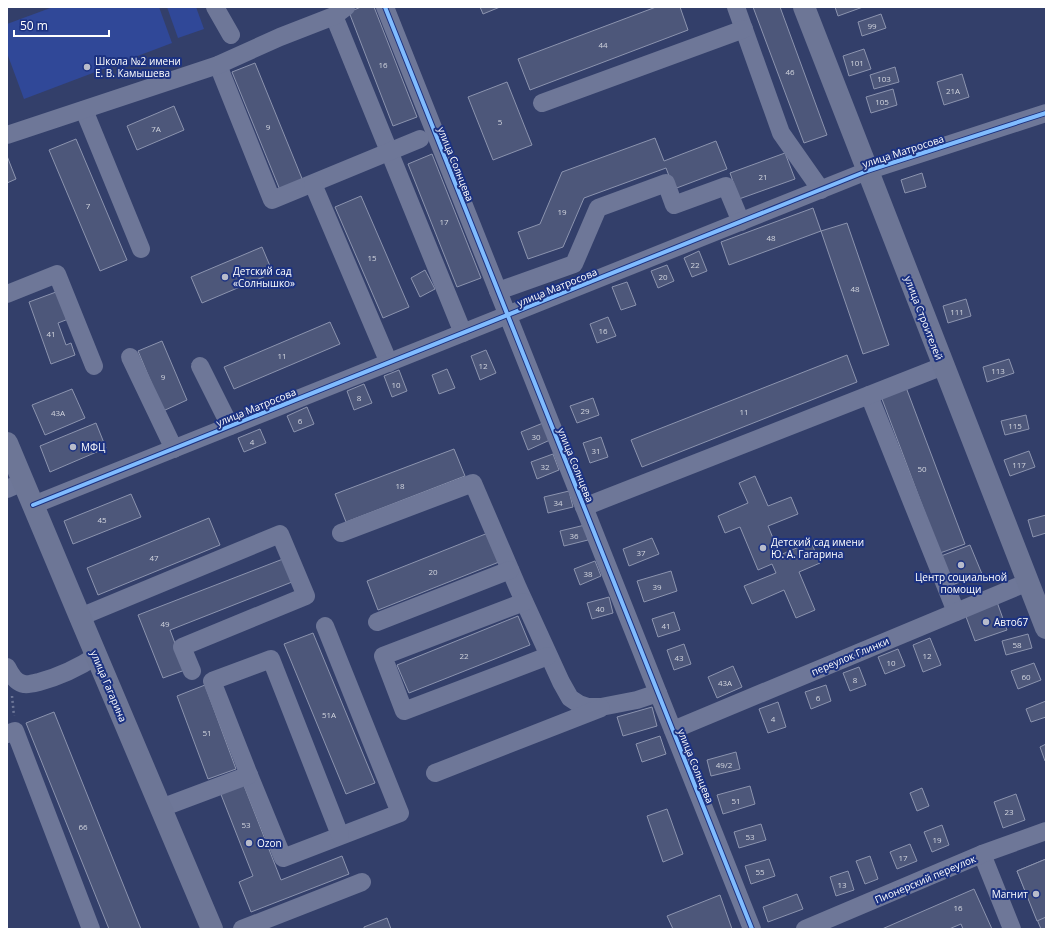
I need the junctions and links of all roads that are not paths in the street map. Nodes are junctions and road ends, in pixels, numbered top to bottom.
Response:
1 (215, 7) edge
2 (385, 7) edge
3 (736, 7) edge
4 (804, 7) edge
5 (340, 11) edge
6 (744, 29) junction
7 (231, 35) dead end
8 (218, 65) junction
9 (542, 103) dead end
10 (84, 110) junction
11 (1046, 113) edge
12 (7, 135) edge
13 (420, 139) dead end
14 (390, 151) junction
15 (868, 171) junction
16 (313, 184) junction
17 (822, 190) junction
18 (741, 222) junction
19 (141, 249) dead end
20 (498, 291) junction
21 (7, 294) edge
22 (508, 315) junction
23 (463, 333) junction
24 (130, 357) dead end
25 (388, 363) junction
26 (94, 366) dead end
27 (200, 366) dead end
28 (943, 366) junction
29 (869, 395) junction
30 (230, 426) junction
31 (7, 443) edge
32 (174, 449) junction
33 (15, 485) edge
34 (33, 505) junction
35 (584, 507) junction
36 (341, 533) dead end
37 (510, 570) junction
38 (1028, 582) junction
39 (524, 602) junction
40 (956, 612) junction
41 (80, 617) junction
42 (377, 622) dead end
43 (325, 626) dead end
44 (1046, 628) edge
45 (96, 656) junction
46 (548, 656) junction
47 (8, 669) edge
48 (192, 671) dead end
49 (658, 693) junction
50 (602, 707) junction
51 (673, 730) junction
52 (11, 733) edge
53 (435, 773) dead end
54 (249, 775) junction
55 (161, 808) junction
56 (1046, 831) edge
57 (340, 836) junction
58 (982, 854) junction
59 (362, 882) dead end
60 (92, 929) edge
61 (212, 929) edge
62 (242, 929) edge
63 (752, 929) edge
64 (805, 929) edge
65 (1012, 929) edge

1 - 7 street
2 - 20 street, улица Солнцева
3 - 6 street
4 - 15 main road, улица Строителей
5 - 8 street
5 - 14 street
6 - 9 street
6 - 17 street
8 - 10 street
8 - 16 street
10 - 12 street
10 - 19 street
11 - 15 street, улица Матросова
13 - 14 street
14 - 16 street
14 - 23 street
15 - 17 street, улица Матросова
15 - 28 main road, улица Строителей
16 - 25 street
17 - 18 street, улица Матросова
18 - 20 street
18 - 22 street, улица Матросова
20 - 22 street, улица Солнцева
21 - 26 street
22 - 23 street, улица Матросова
22 - 35 street, улица Солнцева
23 - 25 street, улица Матросова
24 - 32 street
25 - 30 street, улица Матросова
27 - 30 street
28 - 29 street
28 - 38 main road, улица Строителей
29 - 35 street
29 - 40 street
30 - 32 street, улица Матросова
31 - 33 main road, улица Гагарина
32 - 34 street, улица Матросова
33 - 34 main road, улица Гагарина
34 - 41 main road, улица Гагарина
35 - 49 street, улица Солнцева
36 - 37 street
37 - 39 street
37 - 42 street
38 - 40 street, переулок Глинки
38 - 44 main road, улица Строителей
39 - 46 street
39 - 46 street
40 - 51 street, переулок Глинки
41 - 45 main road, улица Гагарина
41 - 48 street
43 - 57 street
45 - 47 street
45 - 55 main road, улица Гагарина
46 - 50 street
49 - 50 street
49 - 51 street, улица Солнцева
50 - 53 street
51 - 63 street, улица Солнцева
52 - 60 street
54 - 55 street
54 - 57 street
54 - 57 street
55 - 61 main road, улица Гагарина
56 - 58 street, Пионерский переулок
58 - 64 street, Пионерский переулок
58 - 65 street
59 - 62 street

